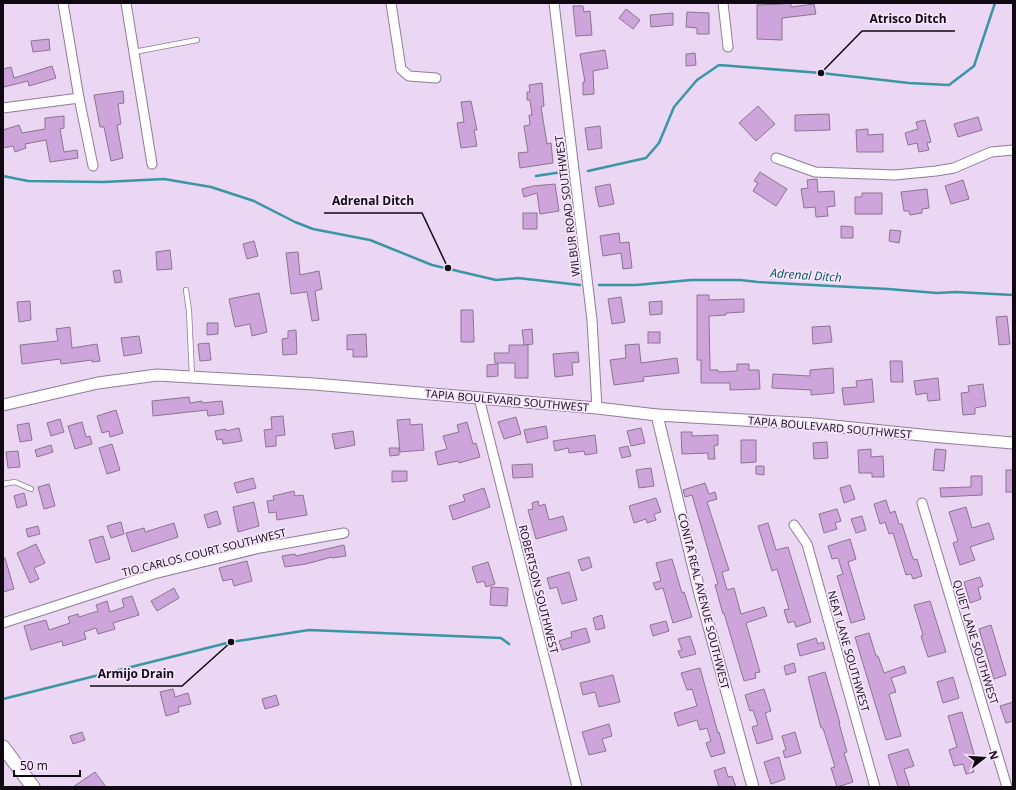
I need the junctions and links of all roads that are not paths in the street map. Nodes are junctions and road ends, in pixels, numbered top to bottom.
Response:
1 (63, 3) edge
2 (126, 3) edge
3 (391, 3) edge
4 (554, 3) edge
5 (723, 3) edge
6 (197, 40) dead end
7 (728, 47) dead end
8 (134, 52) junction
9 (436, 78) dead end
10 (79, 98) junction
11 (3, 108) edge
12 (1013, 150) edge
13 (776, 158) dead end
14 (152, 164) dead end
15 (93, 166) dead end
16 (186, 290) dead end
17 (192, 376) junction
18 (479, 398) junction
19 (3, 405) edge
20 (597, 408) junction
21 (657, 415) junction
22 (1013, 443) edge
23 (3, 484) edge
24 (30, 489) dead end
25 (922, 503) dead end
26 (794, 525) dead end
27 (344, 533) dead end
28 (3, 623) edge
29 (3, 746) edge
30 (33, 787) edge
31 (577, 787) edge
32 (753, 787) edge
33 (875, 787) edge
34 (1007, 787) edge

1 - 10 street
2 - 8 street
3 - 9 street
4 - 20 street, WILBUR ROAD SOUTHWEST
5 - 7 street
6 - 8 lane
8 - 14 street
10 - 11 street
10 - 15 street
12 - 13 street
16 - 17 lane
17 - 18 street, TAPIA BOULEVARD SOUTHWEST
17 - 19 street, TAPIA BOULEVARD SOUTHWEST
18 - 20 street, TAPIA BOULEVARD SOUTHWEST
18 - 31 street, ROBERTSON SOUTHWEST
20 - 21 street, TAPIA BOULEVARD SOUTHWEST
21 - 22 street, TAPIA BOULEVARD SOUTHWEST
21 - 32 street, CONITA REAL AVENUE SOUTHWEST
23 - 24 lane
25 - 34 street, QUIET LANE SOUTHWEST
26 - 33 street, NEAT LANE SOUTHWEST
27 - 28 street, TIO CARLOS COURT SOUTHWEST
29 - 30 main road

